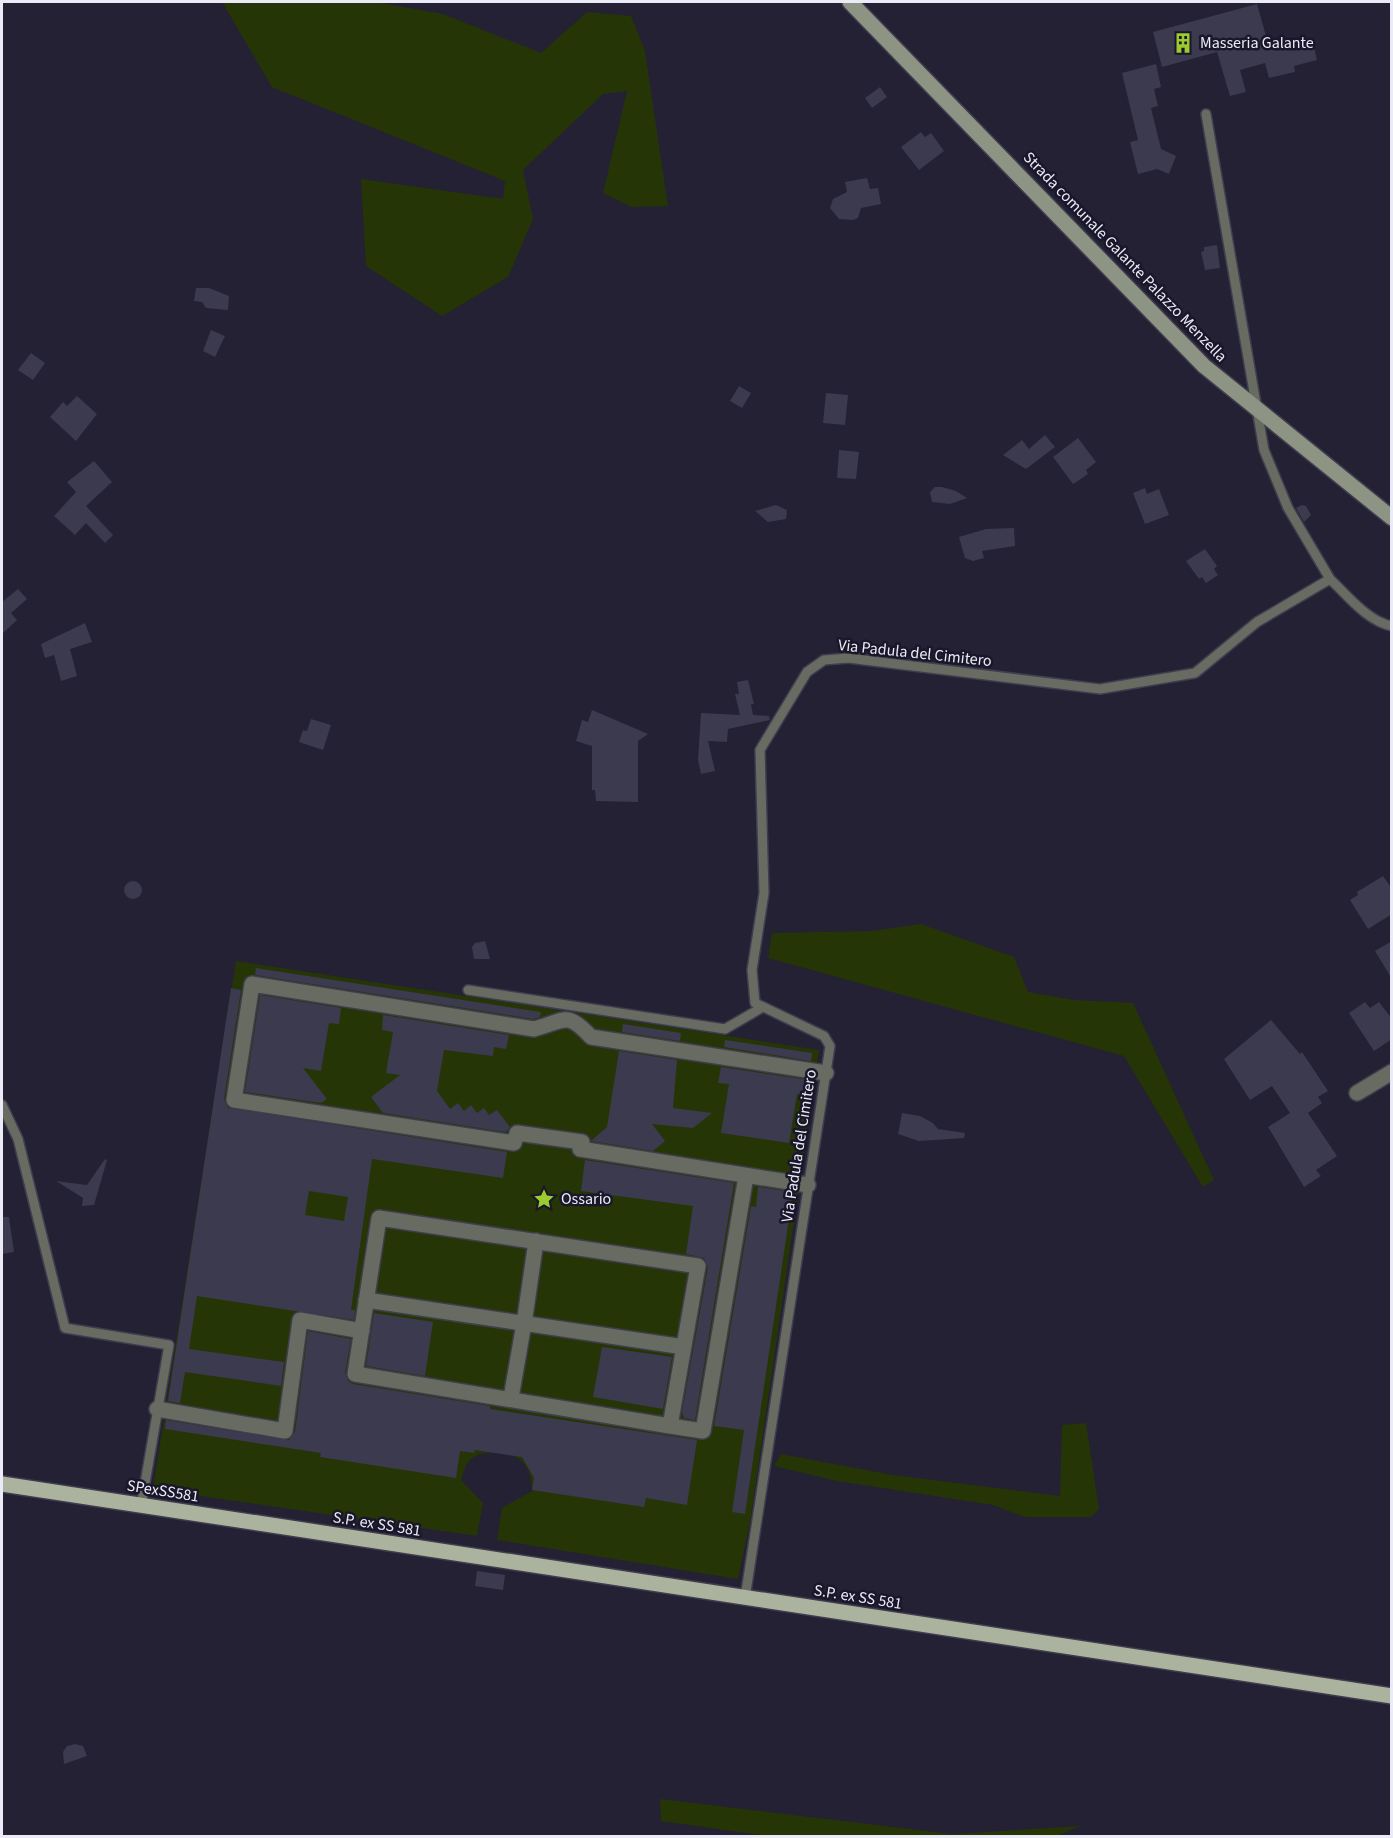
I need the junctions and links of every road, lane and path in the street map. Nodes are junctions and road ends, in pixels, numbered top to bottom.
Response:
1 (850, 2) edge
2 (1206, 114) dead end
3 (1255, 408) junction
4 (1392, 518) edge
5 (1330, 579) junction
6 (1392, 626) edge
7 (468, 990) dead end
8 (763, 1007) junction
9 (571, 1013) junction
10 (1392, 1072) edge
11 (826, 1073) junction
12 (1357, 1093) dead end
13 (2, 1105) edge
14 (746, 1176) junction
15 (808, 1185) junction
16 (536, 1241) junction
17 (366, 1300) junction
18 (524, 1327) junction
19 (362, 1331) junction
20 (684, 1347) junction
21 (511, 1398) junction
22 (158, 1409) junction
23 (670, 1426) junction
24 (2, 1484) edge
25 (141, 1506) junction
26 (318, 1533) joint
27 (745, 1599) junction
28 (1392, 1696) edge

1 - 3 street, Strada comunale Galante Palazzo Menzella
2 - 3 lane
3 - 4 street, Strada comunale Galante Palazzo Menzella
3 - 5 lane
5 - 6 lane
5 - 8 lane, Via Padula del Cimitero
7 - 9 lane
8 - 9 lane
8 - 11 lane, Via Padula del Cimitero
9 - 11 street
9 - 14 street
10 - 12 street
11 - 15 lane, Via Padula del Cimitero
13 - 22 lane
14 - 15 street
14 - 23 street
15 - 27 lane, Via Padula del Cimitero
16 - 17 street
16 - 18 street
16 - 20 street
17 - 18 street
17 - 19 street
18 - 20 street
18 - 21 street
19 - 21 street
19 - 22 street
20 - 23 street
21 - 23 street
22 - 25 lane
24 - 25 main road, SPexSS581
25 - 26 main road, SPexSS581
26 - 27 main road, S.P. ex SS 581
27 - 28 main road, S.P. ex SS 581

